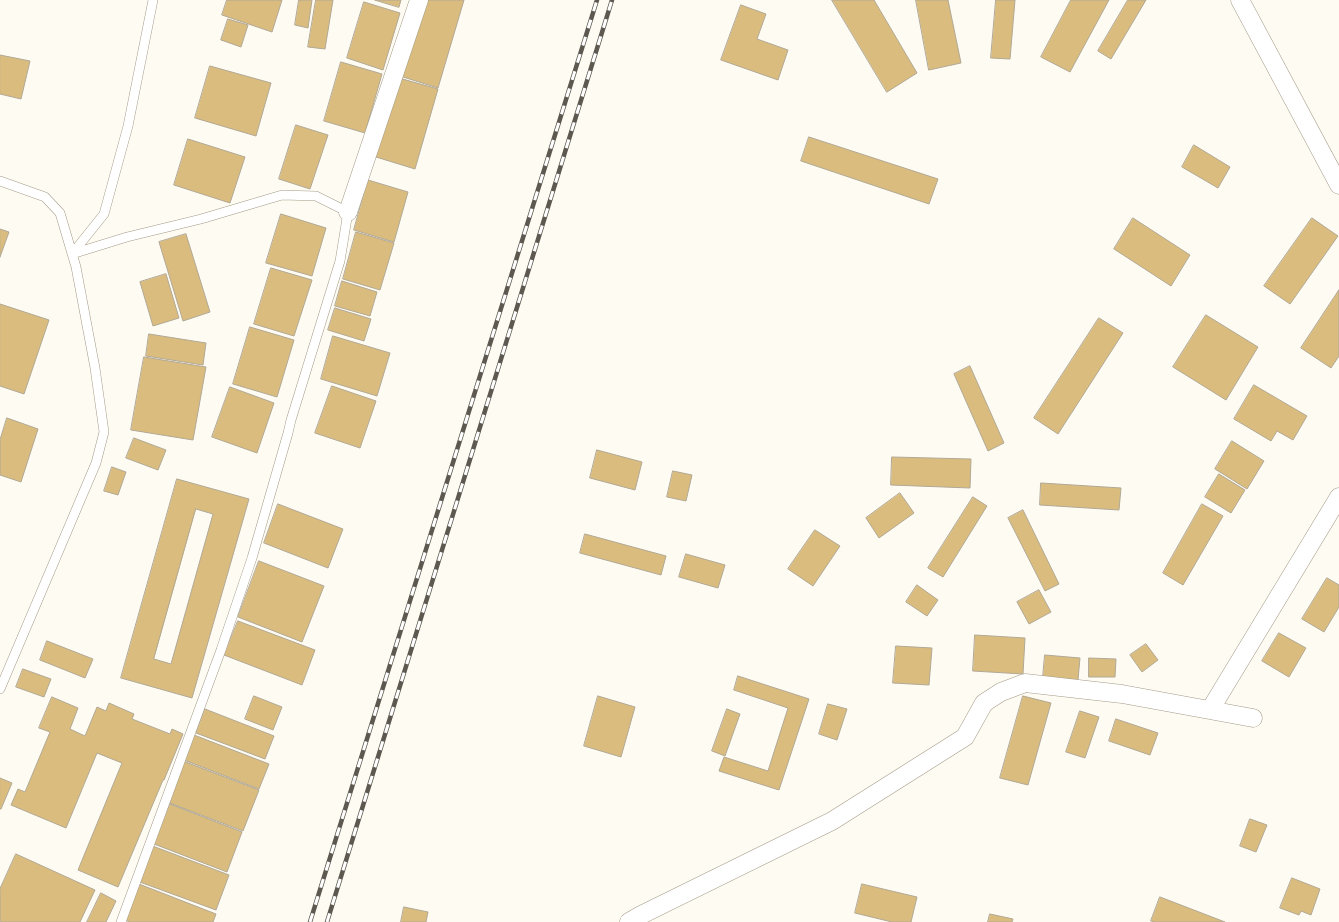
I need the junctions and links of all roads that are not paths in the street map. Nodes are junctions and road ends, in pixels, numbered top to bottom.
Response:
1 (153, 0) edge
2 (419, 0) edge
3 (1240, 0) edge
4 (0, 181) edge
5 (1339, 185) edge
6 (348, 212) junction
7 (72, 254) junction
8 (1339, 497) edge
9 (0, 688) edge
10 (1210, 710) junction
11 (1253, 718) dead end
12 (121, 922) edge
13 (628, 922) edge

1 - 7 lane
2 - 6 street
3 - 5 street
4 - 7 lane
6 - 7 lane
6 - 12 lane
7 - 9 lane
8 - 10 street
10 - 11 street
10 - 13 street

